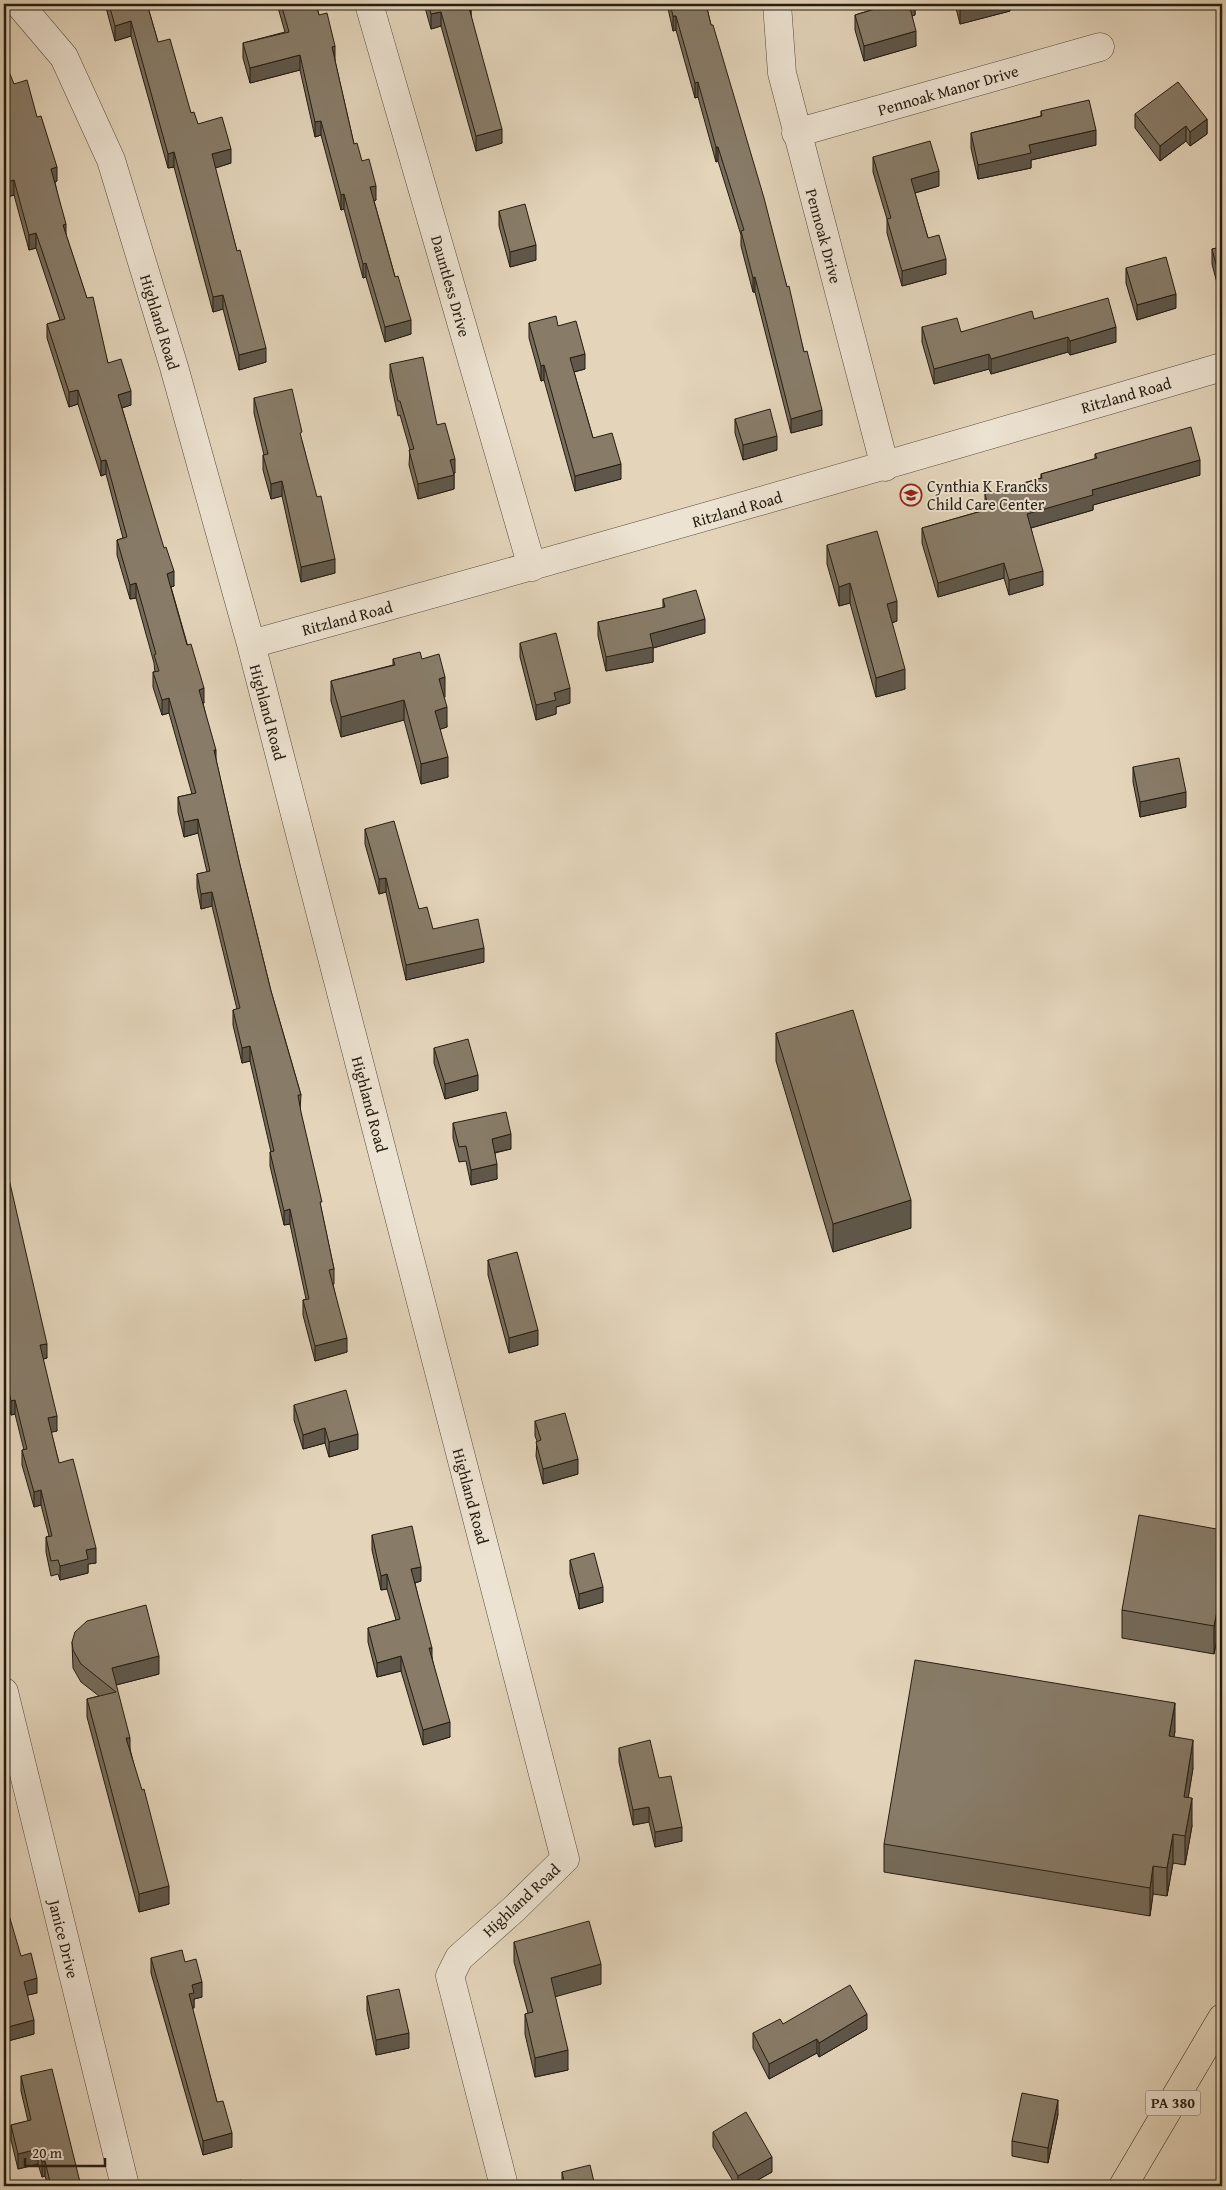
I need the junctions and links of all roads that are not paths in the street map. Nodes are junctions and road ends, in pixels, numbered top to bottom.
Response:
1 (19, 4) edge
2 (369, 4) edge
3 (776, 4) edge
4 (1100, 46) dead end
5 (796, 133) junction
6 (1222, 367) edge
7 (885, 467) junction
8 (532, 567) junction
9 (251, 644) junction
10 (4, 1692) edge
11 (1222, 2018) edge
12 (125, 2186) edge
13 (504, 2186) edge
14 (1124, 2186) edge

1 - 9 street, Highland Road
2 - 8 street, Dauntless Drive
3 - 5 street, Pennoak Drive
4 - 5 street, Pennoak Manor Drive
5 - 7 street, Pennoak Drive
6 - 7 street, Ritzland Road
7 - 8 street, Ritzland Road
8 - 9 street, Ritzland Road
9 - 13 street, Highland Road
10 - 12 street, Janice Drive
11 - 14 main road, PA 380

